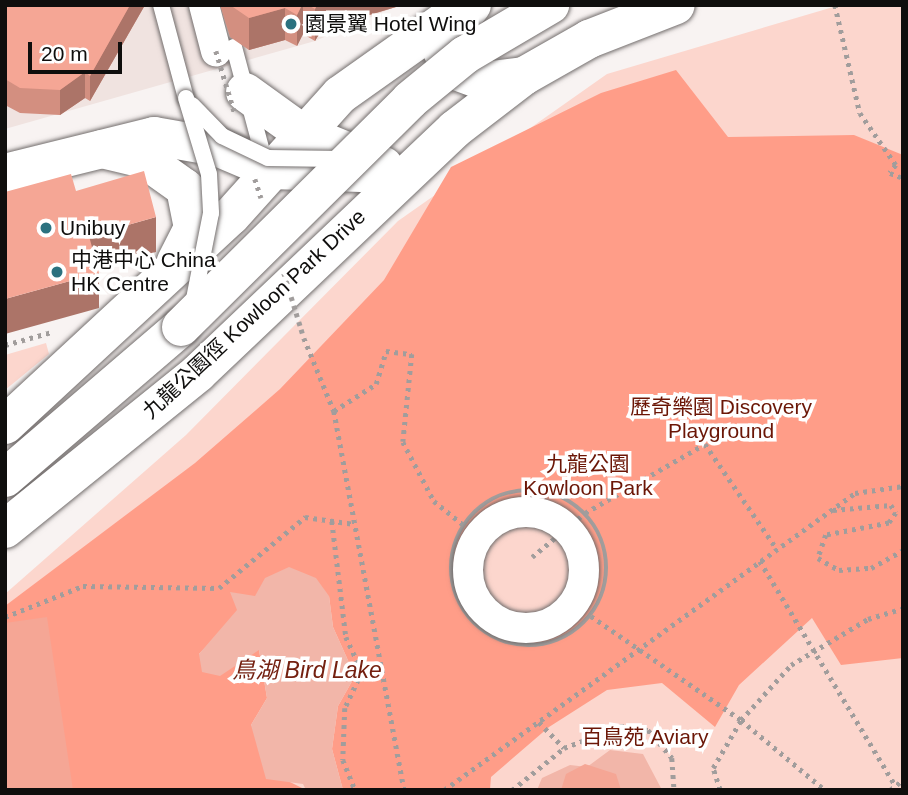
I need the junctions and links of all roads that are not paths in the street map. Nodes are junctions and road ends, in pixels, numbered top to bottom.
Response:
1 (161, 5) edge
2 (204, 5) edge
3 (469, 5) edge
4 (551, 5) edge
5 (676, 5) edge
6 (225, 49) joint
7 (524, 76) junction
8 (244, 92) junction
9 (186, 98) junction
10 (302, 133) junction
11 (91, 149) junction
12 (346, 158) junction
13 (261, 169) junction
14 (5, 173) edge
15 (402, 173) junction
16 (168, 276) junction
17 (181, 327) junction
18 (5, 425) edge
19 (5, 478) edge
20 (5, 529) edge

1 - 9 lane
2 - 6 street
3 - 7 main road
3 - 10 main road
4 - 12 main road, 九龍公園徑 Kowloon Park Drive, bridge
5 - 7 main road
6 - 8 lane
7 - 15 main road, 九龍公園徑 Kowloon Park Drive
8 - 10 main road
8 - 13 lane
9 - 12 lane, bridge
9 - 17 lane, bridge
10 - 13 main road
10 - 15 main road
11 - 13 main road
11 - 14 main road
11 - 16 main road
12 - 17 main road, 九龍公園徑 Kowloon Park Drive, bridge
13 - 15 main road
13 - 16 main road
15 - 20 main road, 九龍公園徑 Kowloon Park Drive
16 - 18 main road
17 - 19 main road, 九龍公園徑 Kowloon Park Drive

